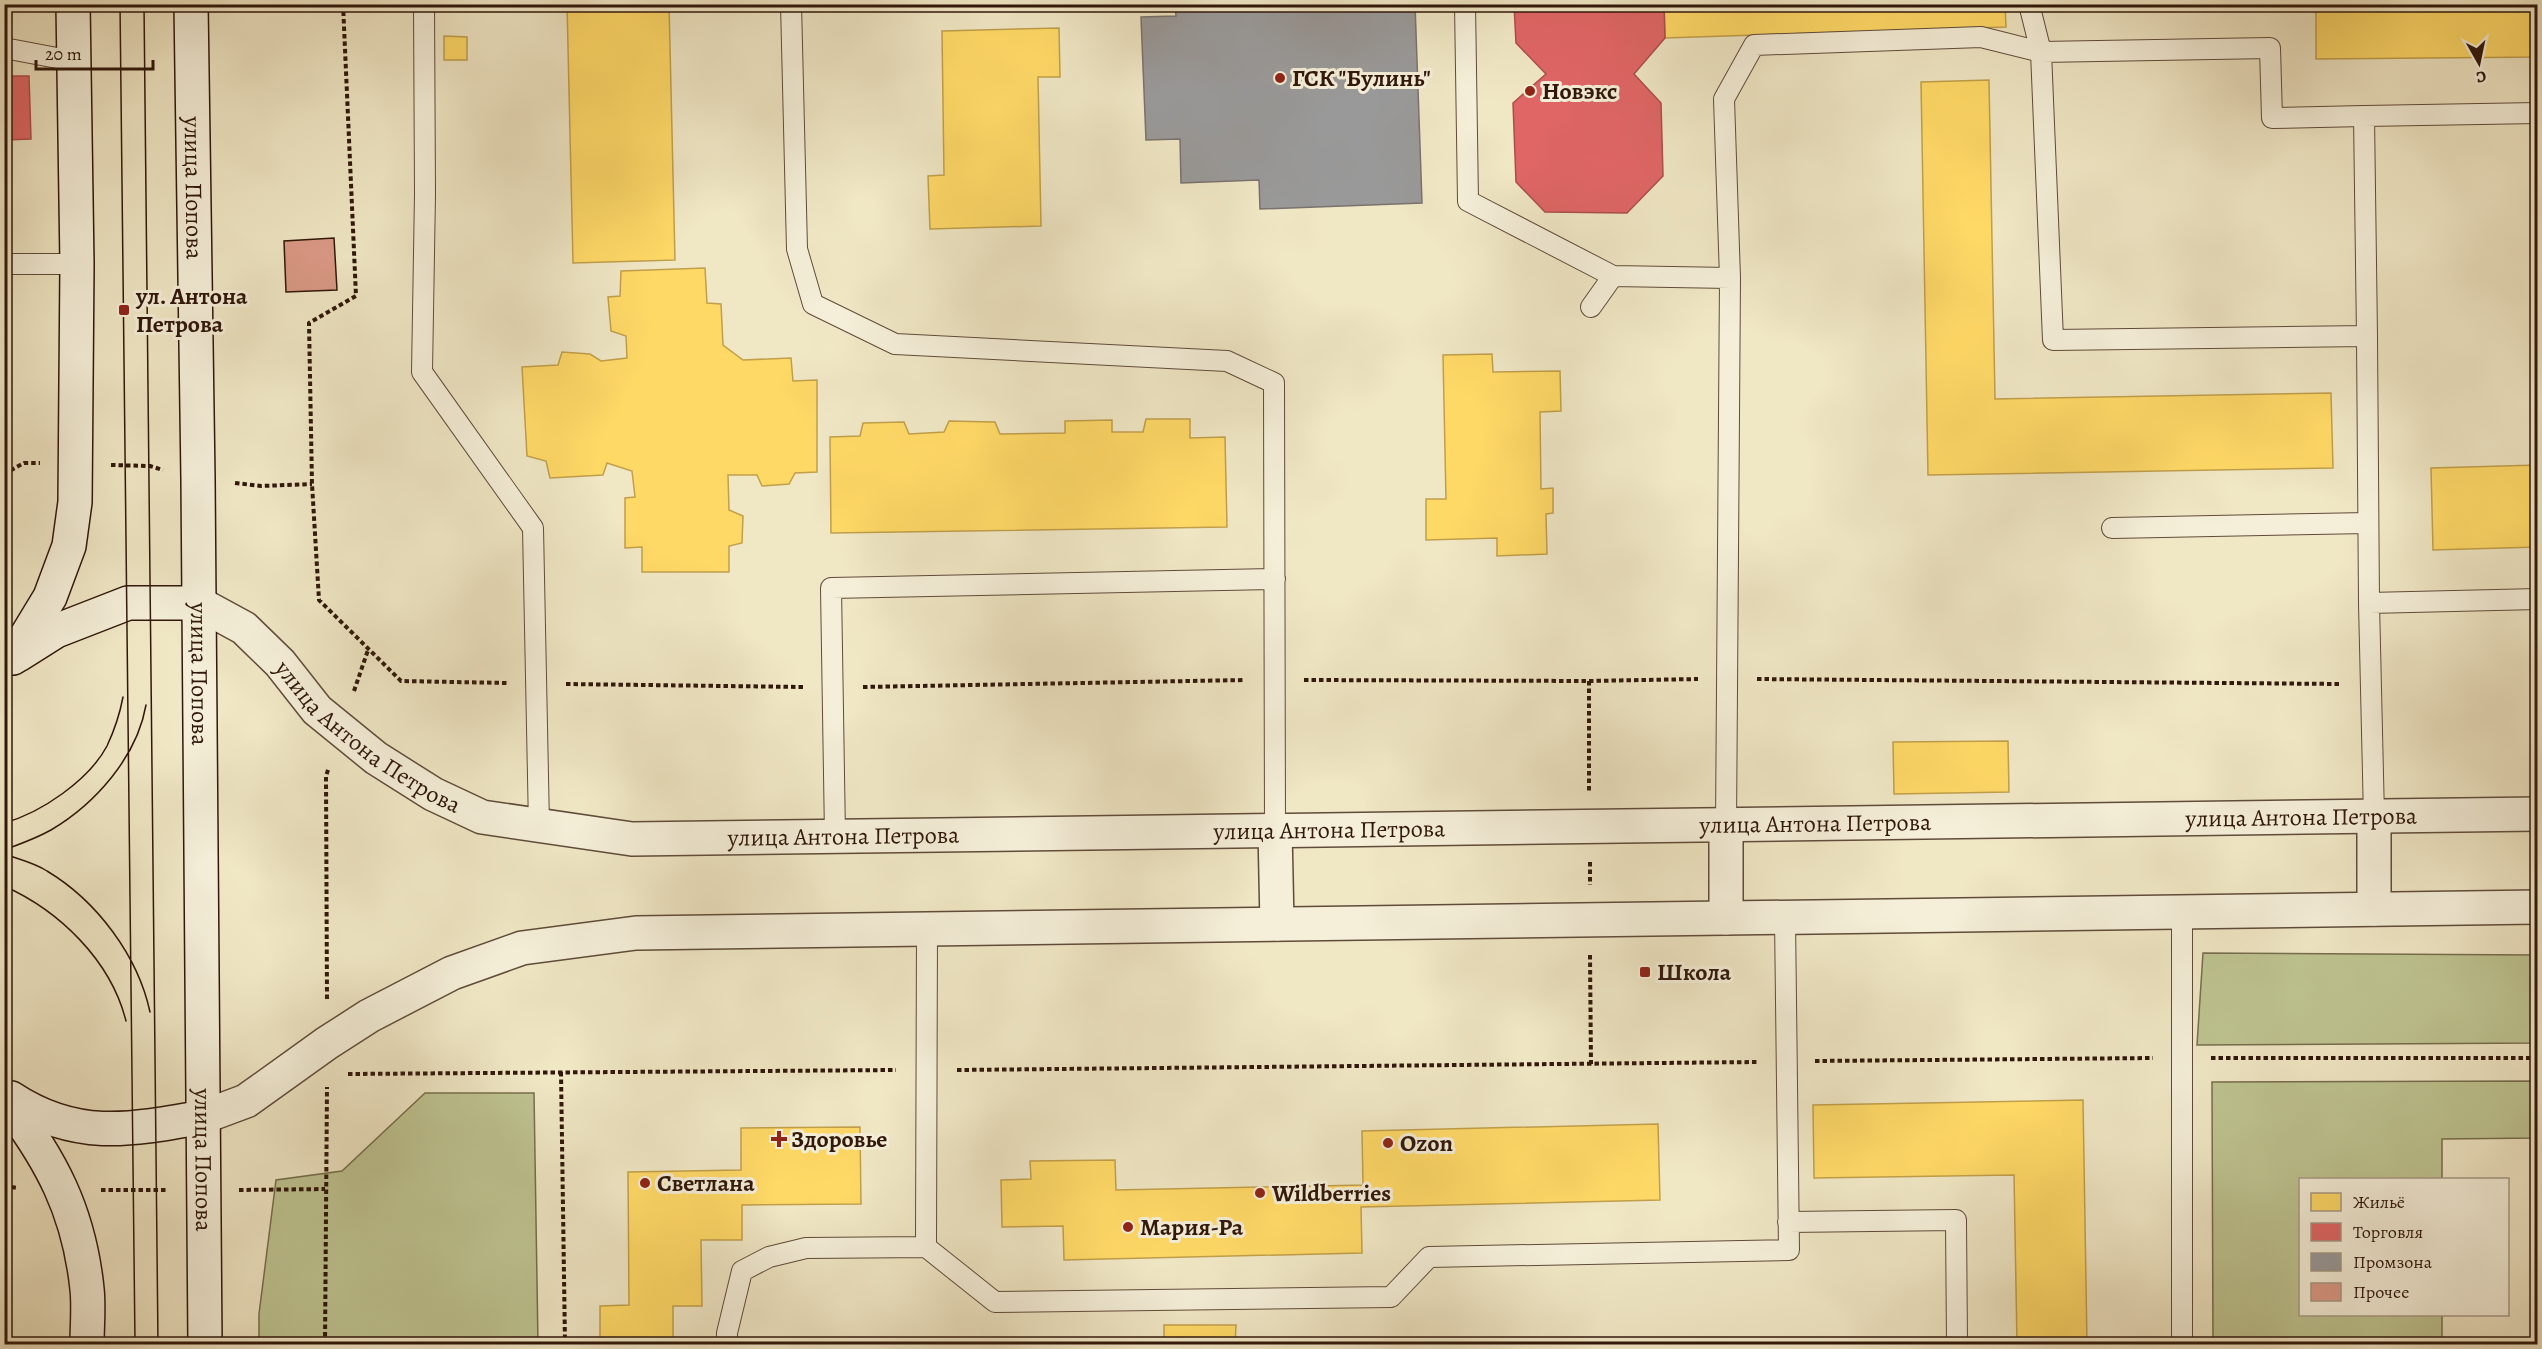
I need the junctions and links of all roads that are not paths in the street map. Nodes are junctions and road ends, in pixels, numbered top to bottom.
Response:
1 (73, 4) edge
2 (191, 4) edge
3 (424, 4) edge
4 (791, 4) edge
5 (1465, 4) edge
6 (2029, 4) edge
7 (4, 48) edge
8 (2041, 52) junction
9 (73, 61) junction
10 (2538, 113) edge
11 (2364, 116) junction
12 (4, 264) edge
13 (77, 264) junction
14 (1613, 276) junction
15 (1730, 278) junction
16 (1591, 307) dead end
17 (2367, 336) junction
18 (2368, 524) junction
19 (2112, 528) dead end
20 (1275, 579) junction
21 (2538, 599) edge
22 (198, 603) junction
23 (2369, 603) junction
24 (9, 662) edge
25 (2538, 814) edge
26 (2374, 817) junction
27 (539, 826) junction
28 (1726, 826) junction
29 (1275, 830) junction
30 (835, 836) junction
31 (2538, 907) edge
32 (2374, 909) junction
33 (2182, 912) junction
34 (1726, 918) junction
35 (1785, 918) junction
36 (1277, 924) junction
37 (927, 929) junction
38 (4, 1096) edge
39 (203, 1117) junction
40 (1788, 1222) junction
41 (926, 1247) junction
42 (87, 1344) edge
43 (205, 1344) edge
44 (727, 1344) edge
45 (1957, 1344) edge
46 (2182, 1344) edge

1 - 9 street
2 - 22 street, улица Попова
3 - 27 lane
4 - 20 lane
5 - 14 lane
6 - 8 lane
7 - 9 lane
8 - 11 lane
8 - 15 lane
8 - 17 lane
9 - 13 street
10 - 11 lane
11 - 17 lane
12 - 13 lane
13 - 24 street
14 - 15 lane
14 - 16 lane
15 - 28 lane
17 - 18 lane
18 - 19 lane
18 - 23 lane
20 - 29 lane
20 - 30 lane
21 - 23 lane
22 - 24 street
22 - 27 street, улица Антона Петрова
22 - 39 street, улица Попова
23 - 26 lane
25 - 26 street, улица Антона Петрова
26 - 28 street, улица Антона Петрова
26 - 32 street
27 - 30 street, улица Антона Петрова
28 - 29 street, улица Антона Петрова
28 - 34 street
29 - 30 street, улица Антона Петрова
29 - 36 street
31 - 32 street
32 - 33 street
33 - 35 street
33 - 46 lane
34 - 35 street
34 - 36 street
35 - 40 lane
36 - 37 street
37 - 39 street
37 - 41 lane
38 - 39 street
38 - 42 street
39 - 43 street, улица Попова
40 - 41 lane
40 - 45 lane
41 - 44 lane

